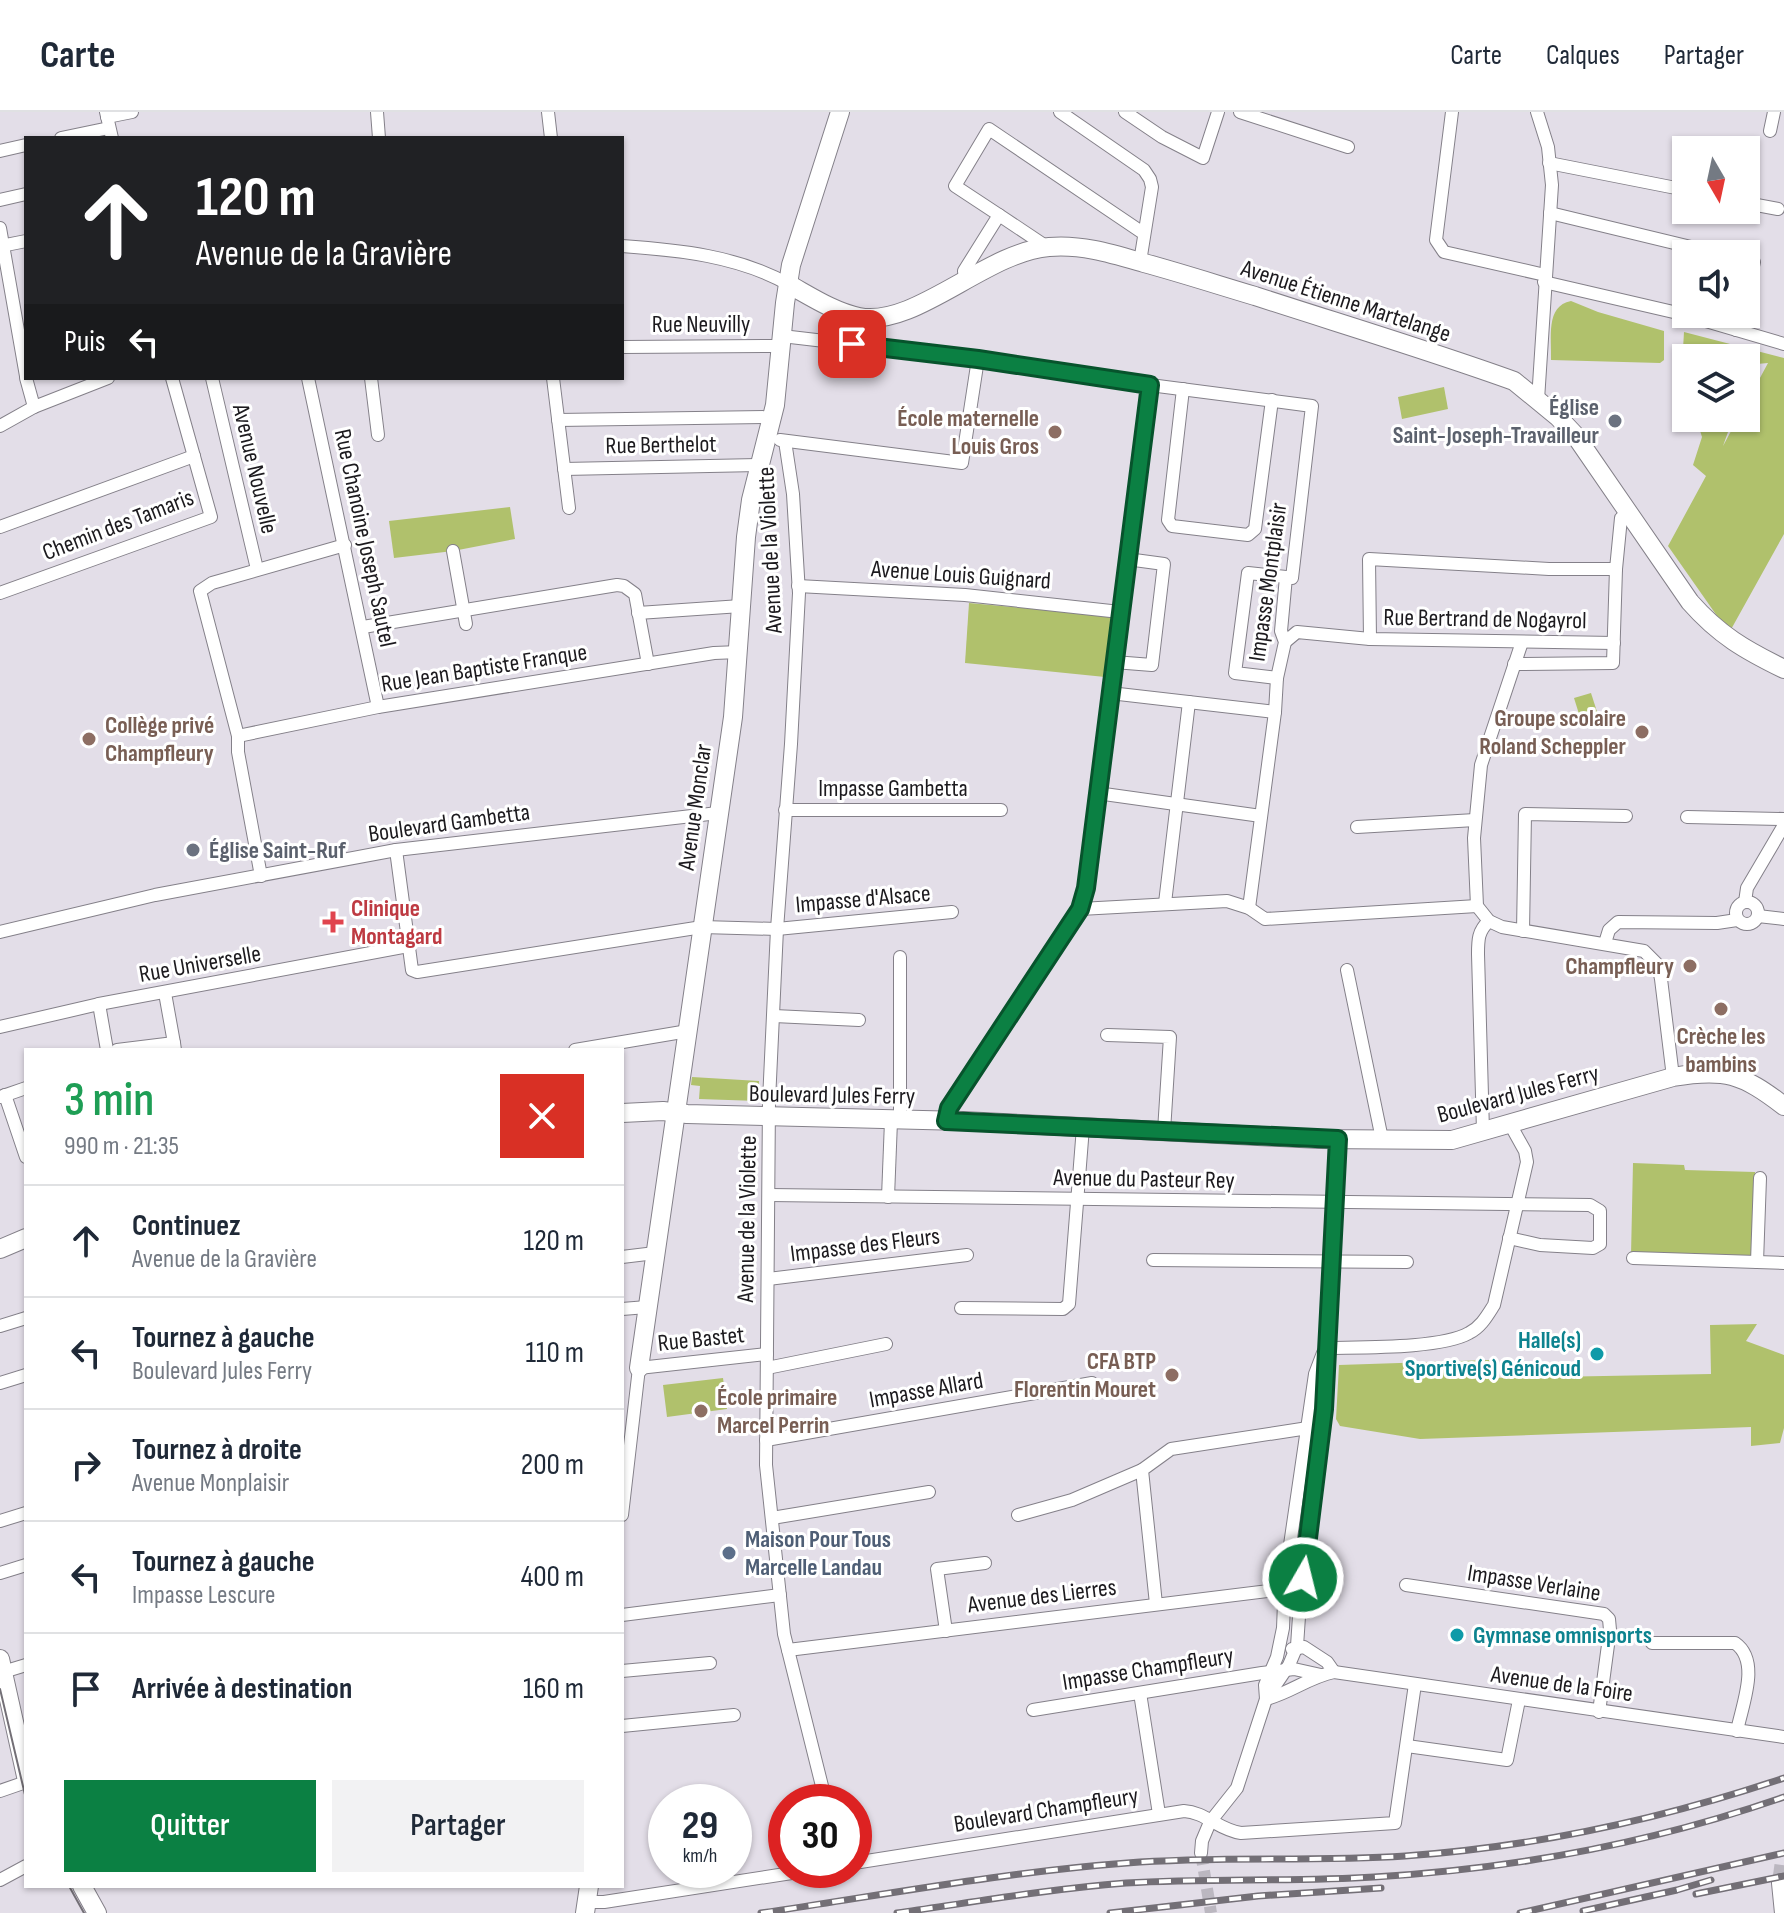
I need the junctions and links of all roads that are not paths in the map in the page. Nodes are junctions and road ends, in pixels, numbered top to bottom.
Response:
1 (132, 112) edge
2 (377, 112) edge
3 (548, 112) edge
4 (840, 112) edge
5 (1060, 112) edge
6 (1125, 112) edge
7 (1218, 112) edge
8 (1240, 112) edge
9 (1452, 112) edge
10 (1537, 112) edge
11 (1774, 112) edge
12 (109, 124) edge
13 (1770, 131) dead end
14 (68, 136) edge
15 (379, 136) edge
16 (551, 136) edge
17 (24, 145) edge
18 (1348, 147) dead end
19 (0, 151) edge
20 (1549, 163) junction
21 (1672, 187) edge
22 (24, 194) edge
23 (0, 200) edge
24 (1760, 206) edge
25 (1778, 209) dead end
26 (1550, 213) junction
27 (999, 215) junction
28 (0, 228) edge
29 (1143, 233) junction
30 (24, 241) edge
31 (1672, 242) edge
32 (1, 246) edge
33 (624, 246) edge
34 (1047, 247) junction
35 (1140, 262) junction
36 (1545, 278) junction
37 (965, 279) junction
38 (788, 284) junction
39 (24, 290) edge
40 (10, 293) junction
41 (1736, 330) joint
42 (22, 333) edge
43 (781, 341) junction
44 (1784, 344) edge
45 (624, 347) edge
46 (24, 355) edge
47 (978, 359) junction
48 (27, 380) edge
49 (103, 380) edge
50 (173, 380) edge
51 (212, 380) edge
52 (308, 380) edge
53 (371, 380) edge
54 (553, 380) edge
55 (1150, 385) junction
56 (1183, 389) junction
57 (1272, 400) junction
58 (1538, 400) junction
59 (1312, 406) joint
60 (34, 407) junction
61 (558, 420) junction
62 (0, 426) edge
63 (775, 431) junction
64 (378, 435) dead end
65 (194, 456) junction
66 (758, 465) junction
67 (564, 469) junction
68 (569, 508) dead end
69 (1629, 512) junction
70 (0, 527) edge
71 (345, 545) junction
72 (453, 551) dead end
73 (1127, 559) junction
74 (257, 569) junction
75 (1616, 569) junction
76 (1286, 577) junction
77 (798, 586) junction
78 (0, 593) edge
79 (741, 606) junction
80 (464, 610) junction
81 (1120, 612) junction
82 (638, 613) junction
83 (466, 624) dead end
84 (363, 627) junction
85 (1370, 639) junction
86 (1285, 642) junction
87 (1522, 642) junction
88 (1614, 643) junction
89 (739, 652) junction
90 (1114, 662) junction
91 (648, 664) junction
92 (1514, 664) junction
93 (1784, 669) edge
94 (1277, 678) junction
95 (1110, 693) junction
96 (1189, 702) junction
97 (378, 707) junction
98 (1275, 712) junction
99 (238, 736) junction
100 (1097, 793) junction
101 (1177, 804) junction
102 (785, 810) junction
103 (1001, 810) dead end
104 (718, 813) junction
105 (1261, 816) junction
106 (1626, 816) dead end
107 (1687, 817) dead end
108 (1475, 820) junction
109 (1784, 822) edge
110 (1357, 827) dead end
111 (396, 850) junction
112 (261, 876) junction
113 (1745, 902) junction
114 (1165, 903) junction
115 (1477, 906) junction
116 (1249, 908) junction
117 (1080, 909) junction
118 (952, 912) dead end
119 (1758, 916) junction
120 (1784, 919) edge
121 (1737, 920) junction
122 (1489, 921) junction
123 (702, 927) junction
124 (777, 929) junction
125 (1523, 931) junction
126 (0, 932) edge
127 (1605, 943) junction
128 (408, 946) junction
129 (900, 957) dead end
130 (1347, 970) dead end
131 (165, 993) junction
132 (99, 1004) junction
133 (774, 1016) junction
134 (859, 1020) dead end
135 (0, 1027) edge
136 (688, 1031) junction
137 (1107, 1035) dead end
138 (175, 1047) edge
139 (107, 1048) edge
140 (587, 1048) edge
141 (1673, 1077) junction
142 (24, 1089) edge
143 (3, 1096) edge
144 (1784, 1106) edge
145 (624, 1113) edge
146 (676, 1113) junction
147 (769, 1118) junction
148 (895, 1121) junction
149 (946, 1121) junction
150 (1510, 1124) junction
151 (1083, 1127) junction
152 (1164, 1131) junction
153 (1483, 1131) junction
154 (1338, 1139) junction
155 (1382, 1139) junction
156 (24, 1152) edge
157 (1760, 1178) dead end
158 (769, 1195) junction
159 (888, 1197) junction
160 (1079, 1200) junction
161 (1334, 1204) junction
162 (1518, 1206) junction
163 (1509, 1238) junction
164 (24, 1239) edge
165 (0, 1249) edge
166 (655, 1253) junction
167 (967, 1255) dead end
168 (624, 1257) edge
169 (1633, 1258) dead end
170 (1153, 1260) dead end
171 (1331, 1261) junction
172 (1407, 1262) dead end
173 (1757, 1262) junction
174 (1784, 1263) edge
175 (768, 1279) junction
176 (647, 1307) junction
177 (961, 1308) dead end
178 (624, 1309) edge
179 (24, 1319) edge
180 (0, 1326) edge
181 (886, 1344) dead end
182 (1326, 1348) junction
183 (767, 1354) junction
184 (639, 1368) junction
185 (767, 1368) junction
186 (24, 1376) edge
187 (0, 1383) edge
188 (1092, 1383) dead end
189 (1308, 1428) junction
190 (766, 1440) junction
191 (1142, 1470) junction
192 (929, 1492) dead end
193 (624, 1498) edge
194 (24, 1514) edge
195 (1018, 1515) dead end
196 (772, 1518) junction
197 (0, 1521) edge
198 (985, 1563) dead end
199 (24, 1566) edge
200 (0, 1573) edge
201 (1406, 1585) dead end
202 (1301, 1587) junction
203 (1286, 1588) junction
204 (780, 1595) junction
205 (1156, 1604) junction
206 (624, 1615) edge
207 (946, 1631) junction
208 (1652, 1643) dead end
209 (1297, 1646) junction
210 (788, 1650) junction
211 (1277, 1657) junction
212 (710, 1663) dead end
213 (2, 1665) edge
214 (24, 1665) edge
215 (624, 1671) edge
216 (1284, 1671) junction
217 (1270, 1672) junction
218 (1334, 1672) junction
219 (1321, 1675) junction
220 (1415, 1684) junction
221 (1140, 1693) junction
222 (1266, 1699) junction
223 (1519, 1700) junction
224 (1033, 1710) dead end
225 (1599, 1712) junction
226 (734, 1715) dead end
227 (20, 1724) edge
228 (624, 1726) edge
229 (1737, 1731) junction
230 (1784, 1737) edge
231 (1407, 1746) junction
232 (24, 1757) edge
233 (24, 1783) edge
234 (822, 1784) edge
235 (0, 1791) edge
236 (1159, 1814) junction
237 (1210, 1822) junction
238 (1201, 1853) tunnel mouth
239 (872, 1860) edge
240 (24, 1867) edge
241 (768, 1877) edge
242 (0, 1880) edge
243 (1781, 1883) dead end
244 (89, 1888) edge
245 (587, 1900) edge
246 (97, 1913) edge
247 (1784, 1913) edge

1 - 12 street
2 - 15 street
3 - 16 street
4 - 38 street, Avenue Monclar
5 - 29 street
6 - 7 street
8 - 18 street
9 - 36 street
10 - 20 street
11 - 13 street
12 - 14 street
17 - 19 street
20 - 21 street
20 - 26 street
22 - 23 street
24 - 25 street
26 - 31 street
26 - 36 street
27 - 29 street
27 - 34 street
27 - 37 street
28 - 32 street
29 - 35 street
30 - 32 street
32 - 40 street
33 - 38 street
34 - 35 street, Avenue Étienne Martelange
34 - 37 street, Avenue Étienne Martelange
35 - 58 street, Avenue Étienne Martelange
36 - 41 street
36 - 58 street
37 - 38 street, Avenue Étienne Martelange
38 - 43 street, Avenue Monclar
39 - 40 street
40 - 42 street
41 - 44 street
42 - 46 street
43 - 45 street, Rue Neuvilly
43 - 47 street, Rue Neuvilly
43 - 63 street, Avenue Monclar
47 - 55 street, Rue Neuvilly
47 - 63 street
48 - 60 street
49 - 60 street
50 - 65 street, Chemin des Tamaris
51 - 74 street, Avenue Nouvelle
52 - 71 street, Rue Chanoine Joseph Sautel
53 - 64 street
54 - 61 street
55 - 56 street, Rue Neuvilly
55 - 73 street
56 - 57 street, Rue Neuvilly
56 - 57 street
57 - 59 street, Rue Neuvilly
58 - 69 street, Avenue Étienne Martelange
59 - 76 street, Impasse Montplaisir
60 - 62 street
61 - 63 street
61 - 67 street
63 - 66 street, Avenue Monclar
63 - 77 street, Avenue de la Violette
65 - 70 street
65 - 78 street, Chemin des Tamaris
66 - 67 street, Rue Berthelot
66 - 79 street, Avenue Monclar
67 - 68 street
69 - 75 street, Rue Bertrand de Nogayrol
69 - 93 street, Avenue Étienne Martelange
71 - 74 street
71 - 84 street, Rue Chanoine Joseph Sautel
72 - 80 street
73 - 81 street
73 - 90 street
74 - 99 street
75 - 85 street, Rue Bertrand de Nogayrol
75 - 88 street, Rue Bertrand de Nogayrol
76 - 86 street, Impasse Montplaisir
76 - 94 street
77 - 81 street, Avenue Louis Guignard
77 - 102 street, Avenue de la Violette
79 - 82 street
79 - 89 street, Avenue Monclar
80 - 82 street
80 - 83 street
80 - 84 street
81 - 90 street
82 - 91 street
84 - 97 street, Rue Chanoine Joseph Sautel
85 - 86 street
85 - 87 street, Rue Bertrand de Nogayrol
86 - 94 street, Impasse Montplaisir
87 - 88 street, Rue Bertrand de Nogayrol
87 - 92 street
88 - 92 street
89 - 91 street, Rue Jean Baptiste Franque
89 - 104 street, Avenue Monclar
90 - 95 street
91 - 97 street, Rue Jean Baptiste Franque
92 - 108 street
94 - 98 street, Impasse Montplaisir
95 - 96 street
95 - 100 street
96 - 98 street
96 - 101 street
97 - 99 street, Rue Jean Baptiste Franque
98 - 105 street, Impasse Montplaisir
99 - 112 street
100 - 101 street
100 - 117 street
101 - 105 street
101 - 114 street
102 - 103 street, Impasse Gambetta
102 - 124 street, Avenue de la Violette
104 - 111 street, Boulevard Gambetta
104 - 123 street, Avenue Monclar
105 - 116 street, Impasse Montplaisir
106 - 125 street
107 - 109 street
108 - 110 street
108 - 115 street
109 - 113 street
111 - 112 street, Boulevard Gambetta
111 - 128 street
112 - 126 street, Boulevard Gambetta
113 - 119 street
113 - 121 street
114 - 116 street
114 - 117 street
115 - 116 street
115 - 122 street
117 - 149 street
118 - 124 street, Impasse d'Alsace
119 - 120 street
119 - 121 street
121 - 127 street
122 - 125 street
122 - 153 street
123 - 124 street, Impasse d'Alsace
123 - 128 street
123 - 136 street, Avenue Monclar
124 - 133 street, Avenue de la Violette
125 - 127 street
127 - 141 street
128 - 131 street, Rue Universelle
129 - 148 street
130 - 155 street
131 - 132 street, Rue Universelle
131 - 138 street
132 - 135 street, Rue Universelle
132 - 139 street
133 - 134 street
133 - 147 street, Avenue de la Violette
136 - 140 street
136 - 146 street, Avenue Monclar
137 - 152 street
141 - 144 street, Boulevard Jules Ferry
141 - 150 street, Boulevard Jules Ferry
142 - 143 street
143 - 156 street
145 - 146 street, Boulevard Jules Ferry
146 - 147 street, Boulevard Jules Ferry
146 - 166 street, Avenue Monclar
147 - 148 street, Boulevard Jules Ferry
147 - 158 street, Avenue de la Violette
148 - 149 street, Boulevard Jules Ferry
148 - 159 street
149 - 151 street, Boulevard Jules Ferry
150 - 153 street, Boulevard Jules Ferry
150 - 162 street
151 - 152 street, Boulevard Jules Ferry
151 - 160 street
152 - 154 street, Boulevard Jules Ferry
153 - 155 street, Boulevard Jules Ferry
154 - 155 street, Boulevard Jules Ferry
154 - 161 street
157 - 173 street
158 - 159 street, Avenue du Pasteur Rey
158 - 175 street, Avenue de la Violette
159 - 160 street, Avenue du Pasteur Rey
160 - 161 street, Avenue du Pasteur Rey
160 - 177 street
161 - 162 street, Avenue du Pasteur Rey
161 - 171 street
162 - 163 street
162 - 163 street, Avenue du Pasteur Rey
163 - 182 street
164 - 165 street
166 - 168 street
166 - 176 street, Avenue Monclar
167 - 175 street, Impasse des Fleurs
169 - 173 street
170 - 171 street
171 - 172 street
171 - 182 street
173 - 174 street
175 - 183 street, Avenue de la Violette
176 - 178 street
176 - 184 street, Avenue Monclar
179 - 180 street
181 - 185 street
182 - 189 street
182 - 202 street
183 - 184 street, Rue Bastet
183 - 185 street, Avenue de la Violette
184 - 193 street, Avenue Monclar
185 - 190 street, Avenue de la Violette
186 - 187 street
188 - 190 street, Impasse Allard
189 - 191 street
189 - 203 street
190 - 196 street, Avenue de la Violette
191 - 195 street
191 - 205 street
192 - 196 street
194 - 197 street
196 - 204 street, Avenue de la Violette
198 - 207 street
199 - 200 street
201 - 225 street, Impasse Verlaine
202 - 203 street, Avenue des Lierres
202 - 209 street
203 - 205 street, Avenue des Lierres
203 - 211 street
204 - 206 street
204 - 210 street, Avenue de la Violette
205 - 207 street, Avenue des Lierres
207 - 210 street, Avenue des Lierres
208 - 229 street
209 - 211 street
209 - 216 street
209 - 218 street
210 - 234 street, Avenue de la Violette
211 - 217 street
212 - 215 street
213 - 214 street
213 - 227 street
216 - 217 street, Avenue de la Foire
216 - 219 street, Avenue de la Foire
216 - 222 street
217 - 221 street, Impasse Champfleury
217 - 222 street
218 - 219 street, Avenue de la Foire
218 - 220 street, Avenue de la Foire
219 - 222 street, Avenue de la Foire
220 - 223 street, Avenue de la Foire
220 - 231 street
221 - 224 street, Impasse Champfleury
221 - 236 street
222 - 237 street
223 - 225 street, Avenue de la Foire
223 - 231 street
225 - 229 street, Avenue de la Foire
226 - 228 street
227 - 232 street
229 - 230 street, Avenue de la Foire
231 - 237 street, Boulevard Champfleury
233 - 235 street
236 - 237 street, Boulevard Champfleury
236 - 239 street, Boulevard Champfleury
237 - 238 street
240 - 242 street
241 - 245 street
243 - 247 street
244 - 246 street

